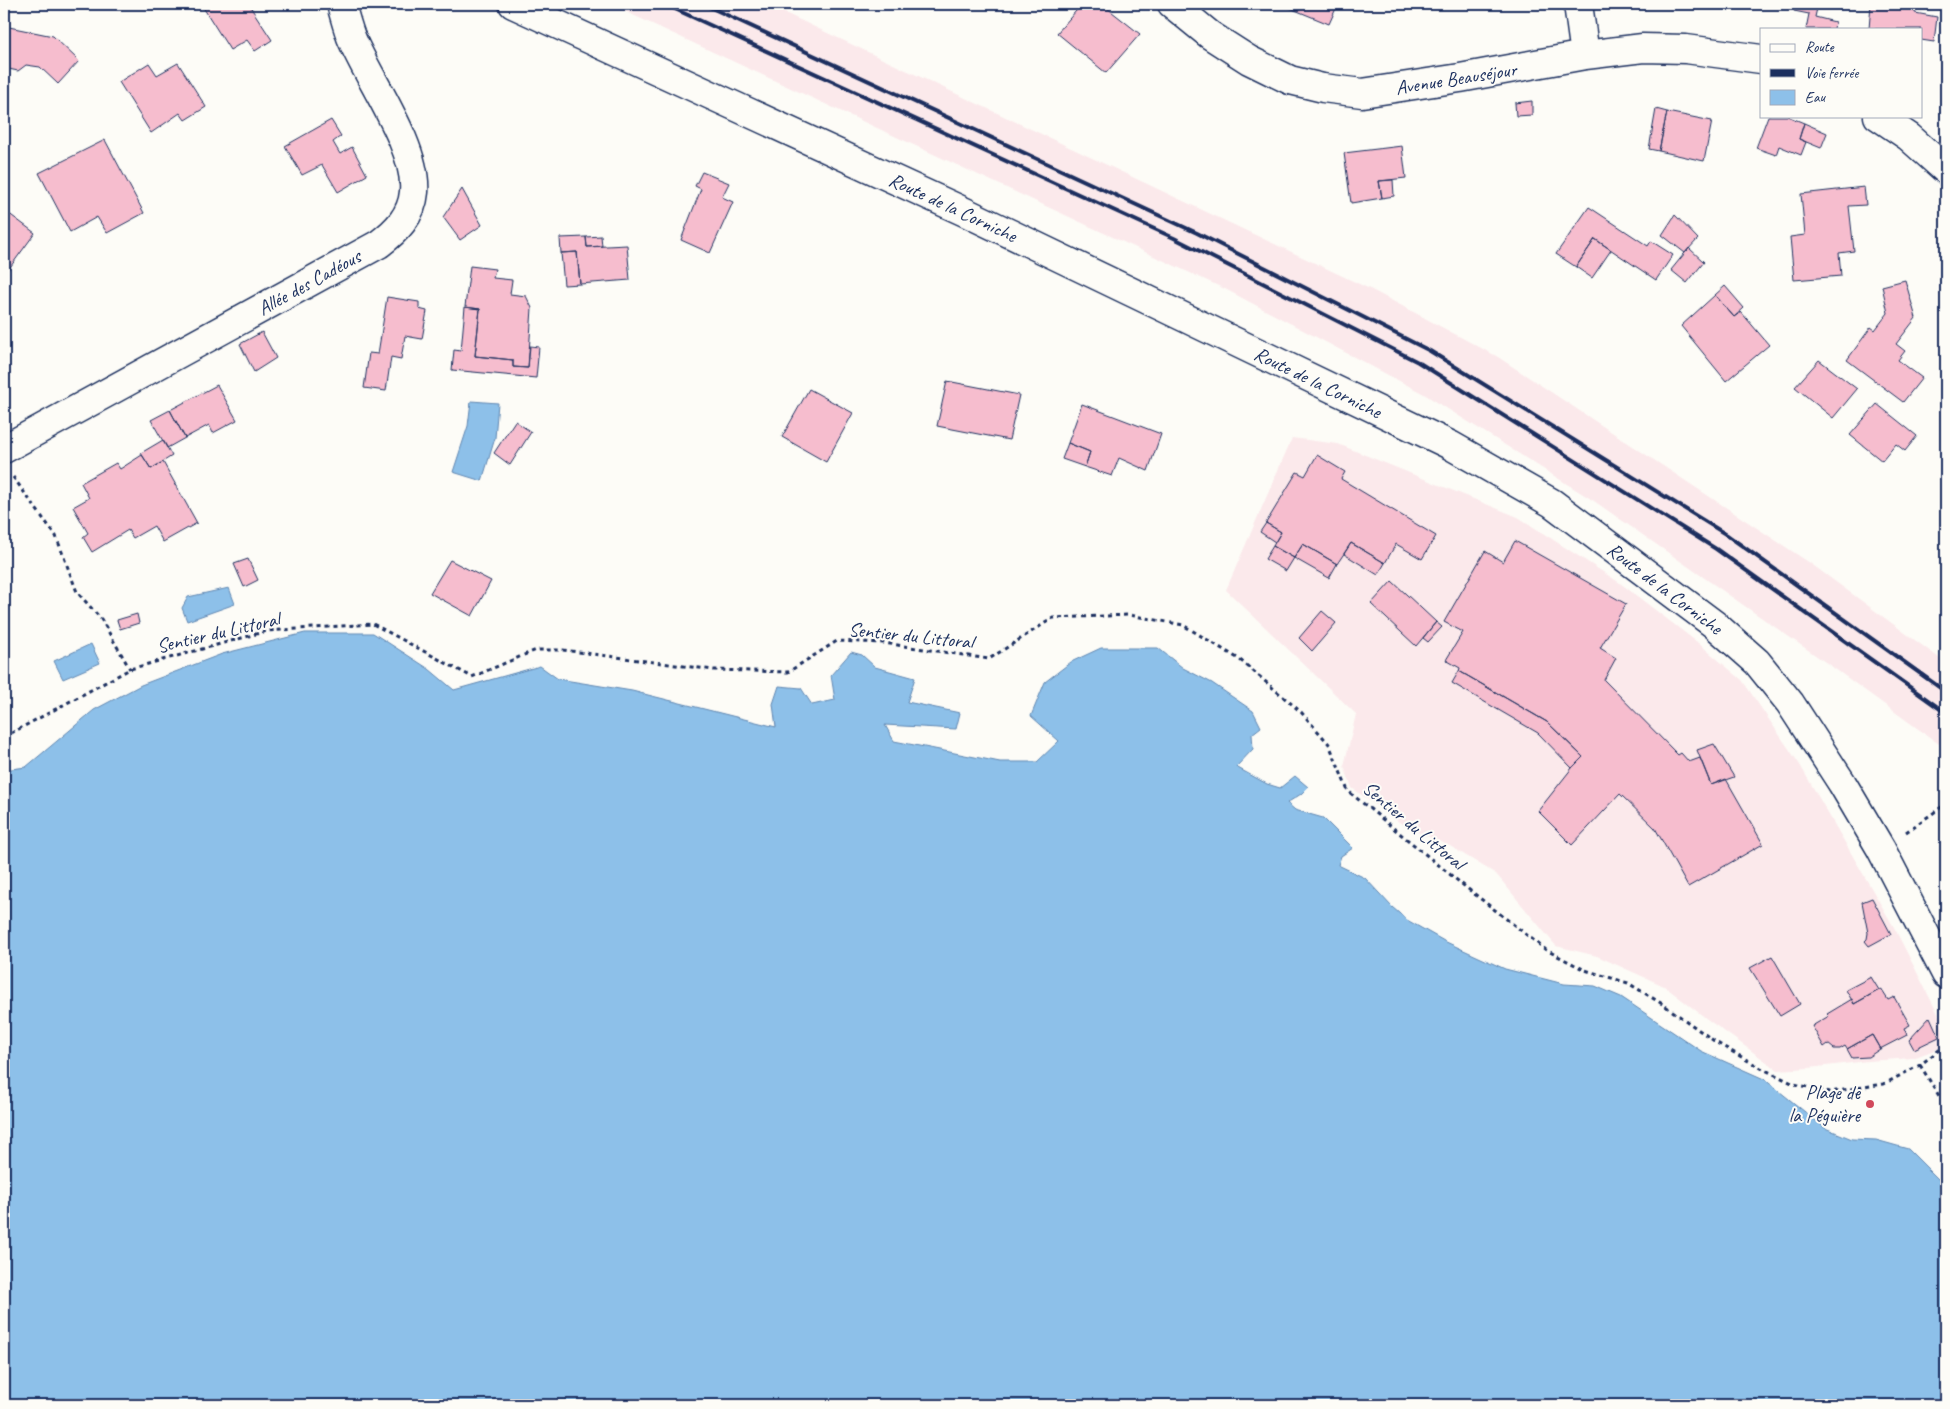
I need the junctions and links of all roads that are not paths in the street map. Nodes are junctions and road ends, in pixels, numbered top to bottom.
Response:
1 (341, 4) edge
2 (513, 4) edge
3 (1172, 4) edge
4 (1578, 4) edge
5 (1585, 55) junction
6 (1760, 59) edge
7 (1881, 118) edge
8 (1946, 170) edge
9 (7, 461) edge
10 (1946, 974) edge

1 - 9 main road, Allée des Cadéous
2 - 10 main road, Route de la Corniche
3 - 5 main road, Avenue Beauséjour
4 - 5 main road
5 - 6 main road, Avenue Beauséjour
7 - 8 main road

